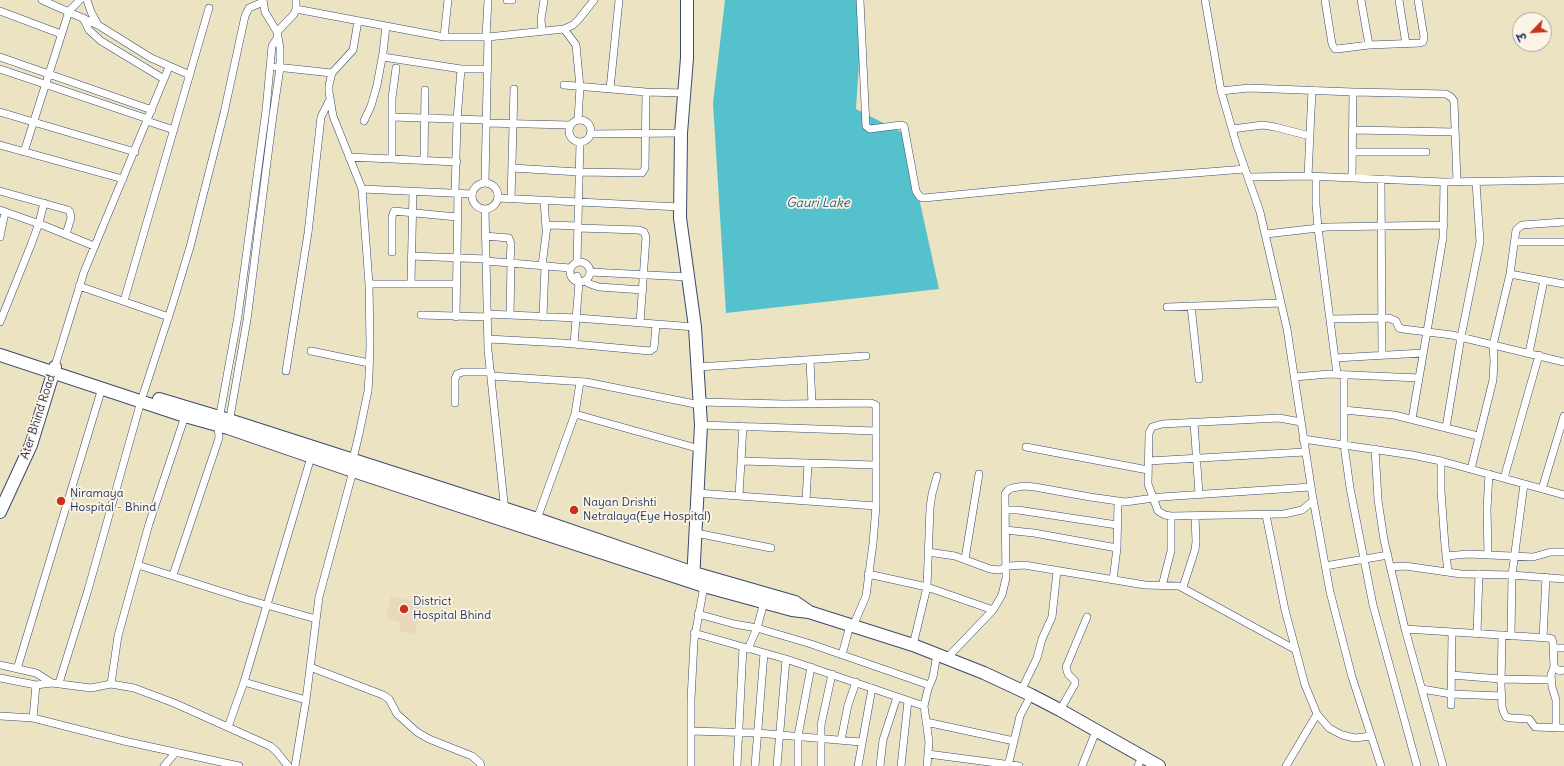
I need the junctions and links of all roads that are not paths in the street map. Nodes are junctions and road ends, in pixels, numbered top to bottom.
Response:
1 (42, 0) edge
2 (80, 0) edge
3 (87, 0) edge
4 (248, 0) edge
5 (296, 0) edge
6 (448, 0) edge
7 (488, 0) edge
8 (507, 0) edge
9 (512, 0) edge
10 (544, 0) edge
11 (594, 0) edge
12 (620, 0) edge
13 (687, 0) edge
14 (860, 0) edge
15 (1204, 0) edge
16 (1325, 0) edge
17 (1361, 0) edge
18 (1399, 0) edge
19 (1418, 0) edge
20 (261, 2) edge
21 (209, 8) dead end
22 (296, 9) junction
23 (0, 11) edge
24 (69, 11) junction
25 (90, 21) junction
26 (358, 21) junction
27 (386, 26) junction
28 (564, 29) junction
29 (542, 31) junction
30 (61, 34) junction
31 (277, 35) junction
32 (444, 37) junction
33 (487, 37) junction
34 (1406, 44) junction
35 (1369, 45) junction
36 (136, 55) junction
37 (0, 57) edge
38 (383, 57) junction
39 (270, 67) junction
40 (280, 68) junction
41 (396, 68) dead end
42 (0, 69) edge
43 (461, 69) junction
44 (488, 69) junction
45 (166, 73) junction
46 (332, 73) junction
47 (49, 74) junction
48 (189, 80) junction
49 (46, 84) junction
50 (564, 85) dead end
51 (580, 86) junction
52 (514, 89) dead end
53 (610, 89) junction
54 (424, 90) dead end
55 (1312, 90) junction
56 (1221, 91) junction
57 (646, 92) junction
58 (1352, 92) junction
59 (684, 94) junction
60 (329, 101) junction
61 (152, 110) junction
62 (0, 112) edge
63 (392, 117) junction
64 (424, 118) junction
65 (148, 120) junction
66 (457, 120) junction
67 (578, 120) junction
68 (364, 121) dead end
69 (33, 122) junction
70 (486, 122) junction
71 (512, 123) junction
72 (570, 125) junction
73 (1232, 129) junction
74 (174, 130) junction
75 (1353, 130) junction
76 (1455, 132) junction
77 (681, 133) junction
78 (590, 134) junction
79 (646, 134) junction
80 (1310, 136) junction
81 (580, 142) junction
82 (0, 145) edge
83 (24, 152) junction
84 (135, 152) junction
85 (1352, 152) junction
86 (1426, 152) dead end
87 (349, 157) junction
88 (392, 159) junction
89 (424, 160) junction
90 (457, 162) junction
91 (512, 168) junction
92 (1245, 168) junction
93 (579, 172) junction
94 (1308, 176) junction
95 (1248, 177) junction
96 (1316, 177) junction
97 (1352, 178) junction
98 (123, 179) junction
99 (1381, 179) junction
100 (1564, 180) edge
101 (485, 182) junction
102 (1444, 182) junction
103 (1457, 182) junction
104 (1476, 182) junction
105 (362, 188) junction
106 (0, 190) edge
107 (413, 191) junction
108 (457, 193) junction
109 (472, 194) junction
110 (498, 198) junction
111 (511, 199) junction
112 (544, 200) junction
113 (578, 202) junction
114 (44, 203) junction
115 (680, 207) junction
116 (485, 209) junction
117 (2, 211) edge
118 (413, 212) junction
119 (457, 217) junction
120 (1564, 222) edge
121 (39, 224) junction
122 (1444, 225) junction
123 (1382, 226) junction
124 (578, 227) junction
125 (546, 228) junction
126 (1318, 228) junction
127 (66, 234) junction
128 (1266, 234) junction
129 (485, 236) junction
130 (0, 237) edge
131 (1515, 242) junction
132 (1564, 242) edge
133 (94, 246) junction
134 (392, 252) dead end
135 (411, 256) junction
136 (456, 258) junction
137 (486, 260) junction
138 (511, 263) junction
139 (544, 266) junction
140 (577, 272) junction
141 (590, 272) junction
142 (1510, 274) junction
143 (644, 275) junction
144 (688, 277) junction
145 (1544, 280) junction
146 (369, 284) junction
147 (411, 284) junction
148 (456, 284) junction
149 (1564, 284) edge
150 (79, 286) junction
151 (643, 290) junction
152 (124, 301) junction
153 (1281, 303) junction
154 (1191, 306) junction
155 (1167, 307) dead end
156 (510, 315) junction
157 (421, 316) dead end
158 (487, 316) junction
159 (169, 317) junction
160 (456, 317) junction
161 (543, 317) junction
162 (1382, 317) junction
163 (578, 318) junction
164 (1330, 319) junction
165 (0, 322) edge
166 (640, 324) junction
167 (656, 325) junction
168 (695, 327) junction
169 (1426, 333) junction
170 (1461, 337) junction
171 (488, 339) junction
172 (574, 344) junction
173 (1493, 345) junction
174 (311, 351) dead end
175 (1, 352) edge
176 (1423, 353) junction
177 (1529, 353) junction
178 (1382, 354) junction
179 (866, 356) dead end
180 (1538, 356) junction
181 (1335, 358) junction
182 (810, 361) junction
183 (1564, 362) edge
184 (369, 363) junction
185 (698, 367) junction
186 (54, 369) junction
187 (286, 371) dead end
188 (491, 374) junction
189 (1340, 375) junction
190 (1295, 377) junction
191 (1419, 378) junction
192 (1199, 379) dead end
193 (580, 382) junction
194 (102, 388) junction
195 (142, 398) junction
196 (455, 403) dead end
197 (700, 403) junction
198 (812, 404) junction
199 (1344, 410) junction
200 (575, 414) junction
201 (185, 416) junction
202 (1564, 416) edge
203 (1412, 419) junction
204 (224, 422) junction
205 (1301, 422) junction
206 (1194, 423) junction
207 (701, 425) junction
208 (743, 426) junction
209 (1446, 428) junction
210 (876, 431) junction
211 (1478, 436) junction
212 (1304, 439) junction
213 (1344, 444) junction
214 (1026, 447) dead end
215 (700, 449) junction
216 (1375, 449) junction
217 (1306, 452) junction
218 (311, 457) junction
219 (1197, 459) junction
220 (741, 461) junction
221 (1148, 461) junction
222 (1442, 461) junction
223 (808, 463) junction
224 (876, 465) junction
225 (352, 467) junction
226 (1471, 469) junction
227 (1148, 470) junction
228 (979, 474) dead end
229 (1490, 474) junction
230 (937, 476) dead end
231 (1504, 478) junction
232 (1524, 484) junction
233 (1311, 487) junction
234 (1542, 489) junction
235 (697, 493) junction
236 (1199, 494) junction
237 (1564, 495) edge
238 (739, 496) junction
239 (1152, 498) junction
240 (806, 501) junction
241 (1313, 501) junction
242 (1118, 502) junction
243 (876, 506) junction
244 (1005, 510) junction
245 (0, 512) edge
246 (506, 515) junction
247 (1266, 515) junction
248 (1171, 516) junction
249 (1196, 516) junction
250 (537, 519) junction
251 (1117, 525) junction
252 (1005, 530) junction
253 (696, 533) junction
254 (771, 548) dead end
255 (1116, 548) junction
256 (928, 552) junction
257 (1564, 552) edge
258 (1388, 555) junction
259 (1488, 555) junction
260 (1446, 556) junction
261 (1515, 556) junction
262 (965, 559) junction
263 (1363, 559) junction
264 (138, 565) junction
265 (1325, 566) junction
266 (1390, 567) junction
267 (1006, 568) junction
268 (1057, 571) junction
269 (1448, 572) junction
270 (868, 574) junction
271 (1479, 574) junction
272 (1512, 575) junction
273 (173, 576) junction
274 (1546, 577) junction
275 (1564, 579) edge
276 (697, 580) junction
277 (1113, 580) junction
278 (1162, 586) junction
279 (1183, 587) junction
280 (927, 588) junction
281 (764, 602) junction
282 (266, 606) junction
283 (993, 610) junction
284 (809, 612) junction
285 (698, 614) junction
286 (1087, 617) dead end
287 (316, 619) junction
288 (852, 625) junction
289 (757, 628) junction
290 (1405, 629) junction
291 (1452, 632) junction
292 (694, 633) junction
293 (1477, 634) junction
294 (1502, 635) junction
295 (1511, 636) junction
296 (1543, 638) junction
297 (913, 645) junction
298 (745, 648) junction
299 (1553, 648) junction
300 (1564, 648) edge
301 (1296, 650) junction
302 (764, 653) junction
303 (842, 655) junction
304 (942, 656) junction
305 (786, 659) junction
306 (0, 665) edge
307 (310, 667) junction
308 (811, 667) junction
309 (1554, 667) junction
310 (18, 669) junction
311 (1564, 670) edge
312 (832, 674) junction
313 (1452, 675) junction
314 (0, 678) edge
315 (1501, 679) junction
316 (1551, 680) junction
317 (244, 682) junction
318 (856, 682) junction
319 (55, 683) junction
320 (111, 684) junction
321 (36, 685) junction
322 (929, 685) junction
323 (872, 688) junction
324 (1422, 689) junction
325 (1026, 693) junction
326 (1451, 694) junction
327 (1502, 696) junction
328 (897, 697) junction
329 (306, 700) junction
330 (908, 701) junction
331 (1451, 705) dead end
332 (924, 706) junction
333 (1060, 710) junction
334 (1317, 714) junction
335 (0, 716) edge
336 (33, 718) junction
337 (926, 722) junction
338 (228, 727) junction
339 (1556, 728) junction
340 (1564, 728) edge
341 (691, 731) junction
342 (1096, 731) junction
343 (738, 732) junction
344 (757, 733) junction
345 (779, 734) junction
346 (798, 736) junction
347 (1371, 736) junction
348 (822, 739) junction
349 (841, 740) junction
350 (1014, 741) junction
351 (861, 742) junction
352 (176, 752) junction
353 (928, 754) junction
354 (1140, 761) edge
355 (1008, 765) edge
356 (164, 766) edge
357 (239, 766) edge
358 (288, 766) edge
359 (295, 766) edge
360 (481, 766) edge
361 (691, 766) edge
362 (737, 766) edge
363 (755, 766) edge
364 (777, 766) edge
365 (798, 766) edge
366 (821, 766) edge
367 (858, 766) edge
368 (880, 766) edge
369 (901, 766) edge
370 (927, 766) edge
371 (1019, 766) edge
372 (1082, 766) edge
373 (1159, 766) edge
374 (1286, 766) edge
375 (1381, 766) edge
376 (1417, 766) edge
377 (1443, 766) edge

1 - 24 street
2 - 24 street
3 - 25 street
4 - 20 street
5 - 22 street
6 - 32 street
7 - 33 street
8 - 9 street
10 - 29 street
11 - 28 street
12 - 53 street
13 - 59 highway
14 - 92 street
15 - 56 street
16 - 35 street
17 - 35 street
18 - 34 street
19 - 34 street
20 - 31 street
20 - 159 street
21 - 48 street
22 - 26 street
22 - 31 street
23 - 30 street
24 - 25 street
24 - 30 street
25 - 36 street
25 - 36 street
26 - 27 street
26 - 46 street
27 - 32 street
27 - 38 street
28 - 29 street
28 - 51 street
29 - 33 street
30 - 47 street
31 - 39 street
31 - 40 street
32 - 33 street
33 - 44 street
34 - 35 street
36 - 45 street
36 - 45 street
37 - 47 street
38 - 43 street
38 - 68 street
39 - 40 street
39 - 204 street
40 - 46 street
40 - 204 street
41 - 63 street
42 - 49 street
43 - 44 street
43 - 66 street
44 - 70 street
45 - 48 street
45 - 61 street
46 - 60 street
47 - 49 street
47 - 61 street
48 - 74 street
49 - 65 street
49 - 69 street
50 - 51 street
51 - 53 street
51 - 67 street
52 - 71 street
53 - 57 street
54 - 64 street
55 - 56 street
55 - 58 street
55 - 80 street
56 - 73 street
57 - 59 street
57 - 79 street
58 - 75 street
58 - 76 street
59 - 77 highway
60 - 87 street
60 - 187 street
61 - 65 street
62 - 69 street
63 - 64 street
63 - 88 street
64 - 66 street
64 - 89 street
65 - 74 street
65 - 84 street
66 - 70 street
66 - 90 street
67 - 72 street
67 - 78 street
69 - 83 street
69 - 84 street
70 - 71 street
70 - 101 street
71 - 72 street
71 - 91 street
72 - 81 street
73 - 80 street
73 - 92 street
74 - 152 street
75 - 76 street
75 - 85 street
76 - 103 street
77 - 79 street
77 - 115 highway
78 - 79 street
78 - 81 street
79 - 93 street
80 - 94 street
81 - 93 street
82 - 83 street
83 - 98 street
84 - 98 street
85 - 86 street
85 - 97 street
87 - 88 street
87 - 105 street
88 - 89 street
89 - 90 street
90 - 108 street
91 - 93 street
91 - 111 street
92 - 95 street
93 - 113 street
94 - 95 street
94 - 96 street
95 - 128 street
96 - 97 street
96 - 126 street
97 - 99 street
98 - 133 street
99 - 102 street
99 - 123 street
100 - 104 street
101 - 109 street
101 - 110 street
102 - 103 street
102 - 122 street
103 - 104 street
104 - 170 street
105 - 107 street
105 - 146 street
106 - 114 street
107 - 108 street
107 - 118 street
108 - 109 street
108 - 119 street
109 - 116 street
110 - 111 street
110 - 116 street
111 - 112 street
112 - 113 street
112 - 125 street
113 - 115 street
113 - 124 street
114 - 121 street
114 - 127 street
115 - 144 highway
116 - 129 street
117 - 121 street
117 - 130 street
118 - 119 street
118 - 134 street
118 - 135 street
119 - 136 street
120 - 131 street
121 - 127 street
121 - 165 street
122 - 123 street
122 - 169 street
123 - 126 street
123 - 162 street
124 - 125 street
124 - 140 street
124 - 143 street
125 - 139 street
126 - 128 street
126 - 164 street
127 - 133 street
128 - 153 street
129 - 137 street
129 - 138 street
131 - 132 street
131 - 142 street
133 - 150 street
135 - 136 street
135 - 147 street
136 - 137 street
136 - 148 street
137 - 138 street
137 - 158 street
138 - 139 street
138 - 156 street
139 - 140 street
139 - 161 street
140 - 141 street
140 - 141 street
140 - 151 street
140 - 163 street
141 - 143 street
142 - 145 street
142 - 173 street
143 - 144 street
143 - 151 street
144 - 168 highway
145 - 149 street
145 - 177 street
146 - 147 street
146 - 184 street
147 - 148 street
148 - 160 street
150 - 152 street
150 - 186 street
151 - 166 street
152 - 159 street
153 - 154 street
153 - 190 street
154 - 155 street
154 - 192 street
156 - 158 street
156 - 161 street
157 - 160 street
158 - 160 street
158 - 171 street
159 - 195 street
161 - 163 street
162 - 164 street
162 - 169 street
162 - 178 street
163 - 166 street
163 - 172 street
164 - 181 street
166 - 167 street
167 - 168 street
167 - 172 street
168 - 185 highway
169 - 170 street
169 - 176 street
170 - 173 street
170 - 209 street
171 - 172 street
171 - 188 street
173 - 177 street
173 - 211 street
174 - 184 street
175 - 186 highway
176 - 178 street
176 - 191 street
177 - 180 street
178 - 181 street
179 - 182 street
180 - 183 street
180 - 231 street
181 - 189 street
182 - 185 street
182 - 198 street
184 - 225 street
185 - 197 highway
186 - 194 highway
186 - 195 highway
186 - 245 highway, Ater Bhind Road
188 - 193 street
188 - 196 street
188 - 246 street
189 - 190 street
189 - 191 street
189 - 199 street
190 - 205 street
191 - 203 street
193 - 197 street
193 - 200 street
194 - 195 highway
194 - 310 street
195 - 201 highway
195 - 204 highway
195 - 319 street
197 - 198 street
197 - 207 highway
198 - 210 street
199 - 203 street
199 - 213 street
200 - 215 street
200 - 250 street
201 - 204 highway
201 - 264 street
202 - 234 street
203 - 209 street
204 - 218 highway
204 - 225 highway
204 - 273 street
205 - 206 street
205 - 212 street
206 - 219 street
206 - 221 street
207 - 208 street
207 - 215 highway
208 - 210 street
208 - 220 street
209 - 211 street
210 - 224 street
211 - 226 street
212 - 213 street
212 - 217 street
213 - 216 street
213 - 263 street
214 - 227 street
215 - 235 highway
216 - 222 street
216 - 258 street
217 - 219 street
217 - 233 street
218 - 225 highway
218 - 282 street
219 - 221 street
219 - 236 street
220 - 223 street
220 - 238 street
221 - 227 street
222 - 226 street
222 - 260 street
223 - 224 street
223 - 240 street
224 - 243 street
225 - 246 highway
225 - 287 street
226 - 229 street
227 - 239 street
228 - 262 street
229 - 231 street
229 - 259 street
230 - 256 street
231 - 232 street
232 - 234 street
232 - 261 street
233 - 236 street
233 - 241 street
234 - 237 street
235 - 238 street
235 - 253 highway
236 - 239 street
238 - 240 street
239 - 242 street
239 - 248 street
240 - 243 street
241 - 247 street
241 - 265 street
242 - 244 street
242 - 251 street
243 - 270 street
244 - 251 street
244 - 252 street
246 - 250 highway
246 - 276 highway
247 - 249 street
247 - 301 street
248 - 249 street
248 - 278 street
249 - 279 street
250 - 276 highway
251 - 255 street
252 - 255 street
252 - 267 street
253 - 254 street
253 - 276 highway
255 - 277 street
256 - 262 street
256 - 280 street
257 - 261 street
258 - 263 street
258 - 266 street
259 - 260 street
259 - 261 street
260 - 269 street
261 - 272 street
262 - 267 street
263 - 265 street
263 - 376 street
264 - 273 street
264 - 320 street
265 - 347 street
266 - 269 street
266 - 290 street
267 - 268 street
267 - 283 street
268 - 277 street
268 - 325 street
269 - 271 street
270 - 280 street
270 - 288 street
271 - 272 street
271 - 293 street
272 - 274 street
272 - 295 street
273 - 282 street
274 - 275 street
274 - 296 street
276 - 281 highway
276 - 284 highway
276 - 285 street
277 - 278 street
278 - 279 street
279 - 301 street
280 - 283 street
280 - 297 street
281 - 284 highway
281 - 289 street
282 - 287 street
282 - 317 street
283 - 304 street
284 - 288 highway
285 - 289 street
285 - 292 street
286 - 333 street
287 - 307 street
288 - 297 highway
288 - 303 street
289 - 298 street
289 - 303 street
290 - 291 street
290 - 324 street
291 - 293 street
291 - 313 street
292 - 298 street
292 - 341 street
293 - 294 street
294 - 295 street
294 - 315 street
295 - 296 street
296 - 299 street
297 - 304 highway
298 - 302 street
298 - 343 street
299 - 300 street
299 - 309 street
301 - 334 street
302 - 305 street
302 - 344 street
303 - 322 street
304 - 322 street
304 - 325 highway
305 - 308 street
305 - 345 street
306 - 310 street
307 - 329 street
307 - 360 street
308 - 312 street
308 - 346 street
309 - 311 street
309 - 316 street
310 - 319 street
312 - 318 street
312 - 348 street
313 - 315 street
313 - 326 street
314 - 321 street
315 - 316 street
315 - 327 street
316 - 339 street
317 - 329 street
317 - 338 street
318 - 323 street
318 - 349 street
319 - 320 street
319 - 321 street
320 - 338 street
321 - 336 street
322 - 332 street
323 - 328 street
323 - 351 street
324 - 326 street
324 - 377 street
325 - 333 highway
325 - 350 street
326 - 327 street
326 - 331 street
327 - 339 street
328 - 330 street
328 - 368 street
329 - 359 street
330 - 332 street
330 - 369 street
332 - 337 street
333 - 342 highway
334 - 347 street
334 - 374 street
335 - 336 street
336 - 352 street
337 - 350 street
337 - 353 street
338 - 358 street
339 - 340 street
341 - 343 street
341 - 361 street
342 - 354 highway
342 - 372 street
343 - 344 street
343 - 362 street
344 - 345 street
344 - 363 street
345 - 346 street
345 - 364 street
346 - 348 street
346 - 365 street
347 - 375 street
348 - 349 street
348 - 366 street
349 - 351 street
350 - 355 street
351 - 367 street
352 - 356 street
352 - 357 street
353 - 355 street
353 - 370 street
354 - 373 highway
355 - 371 street

